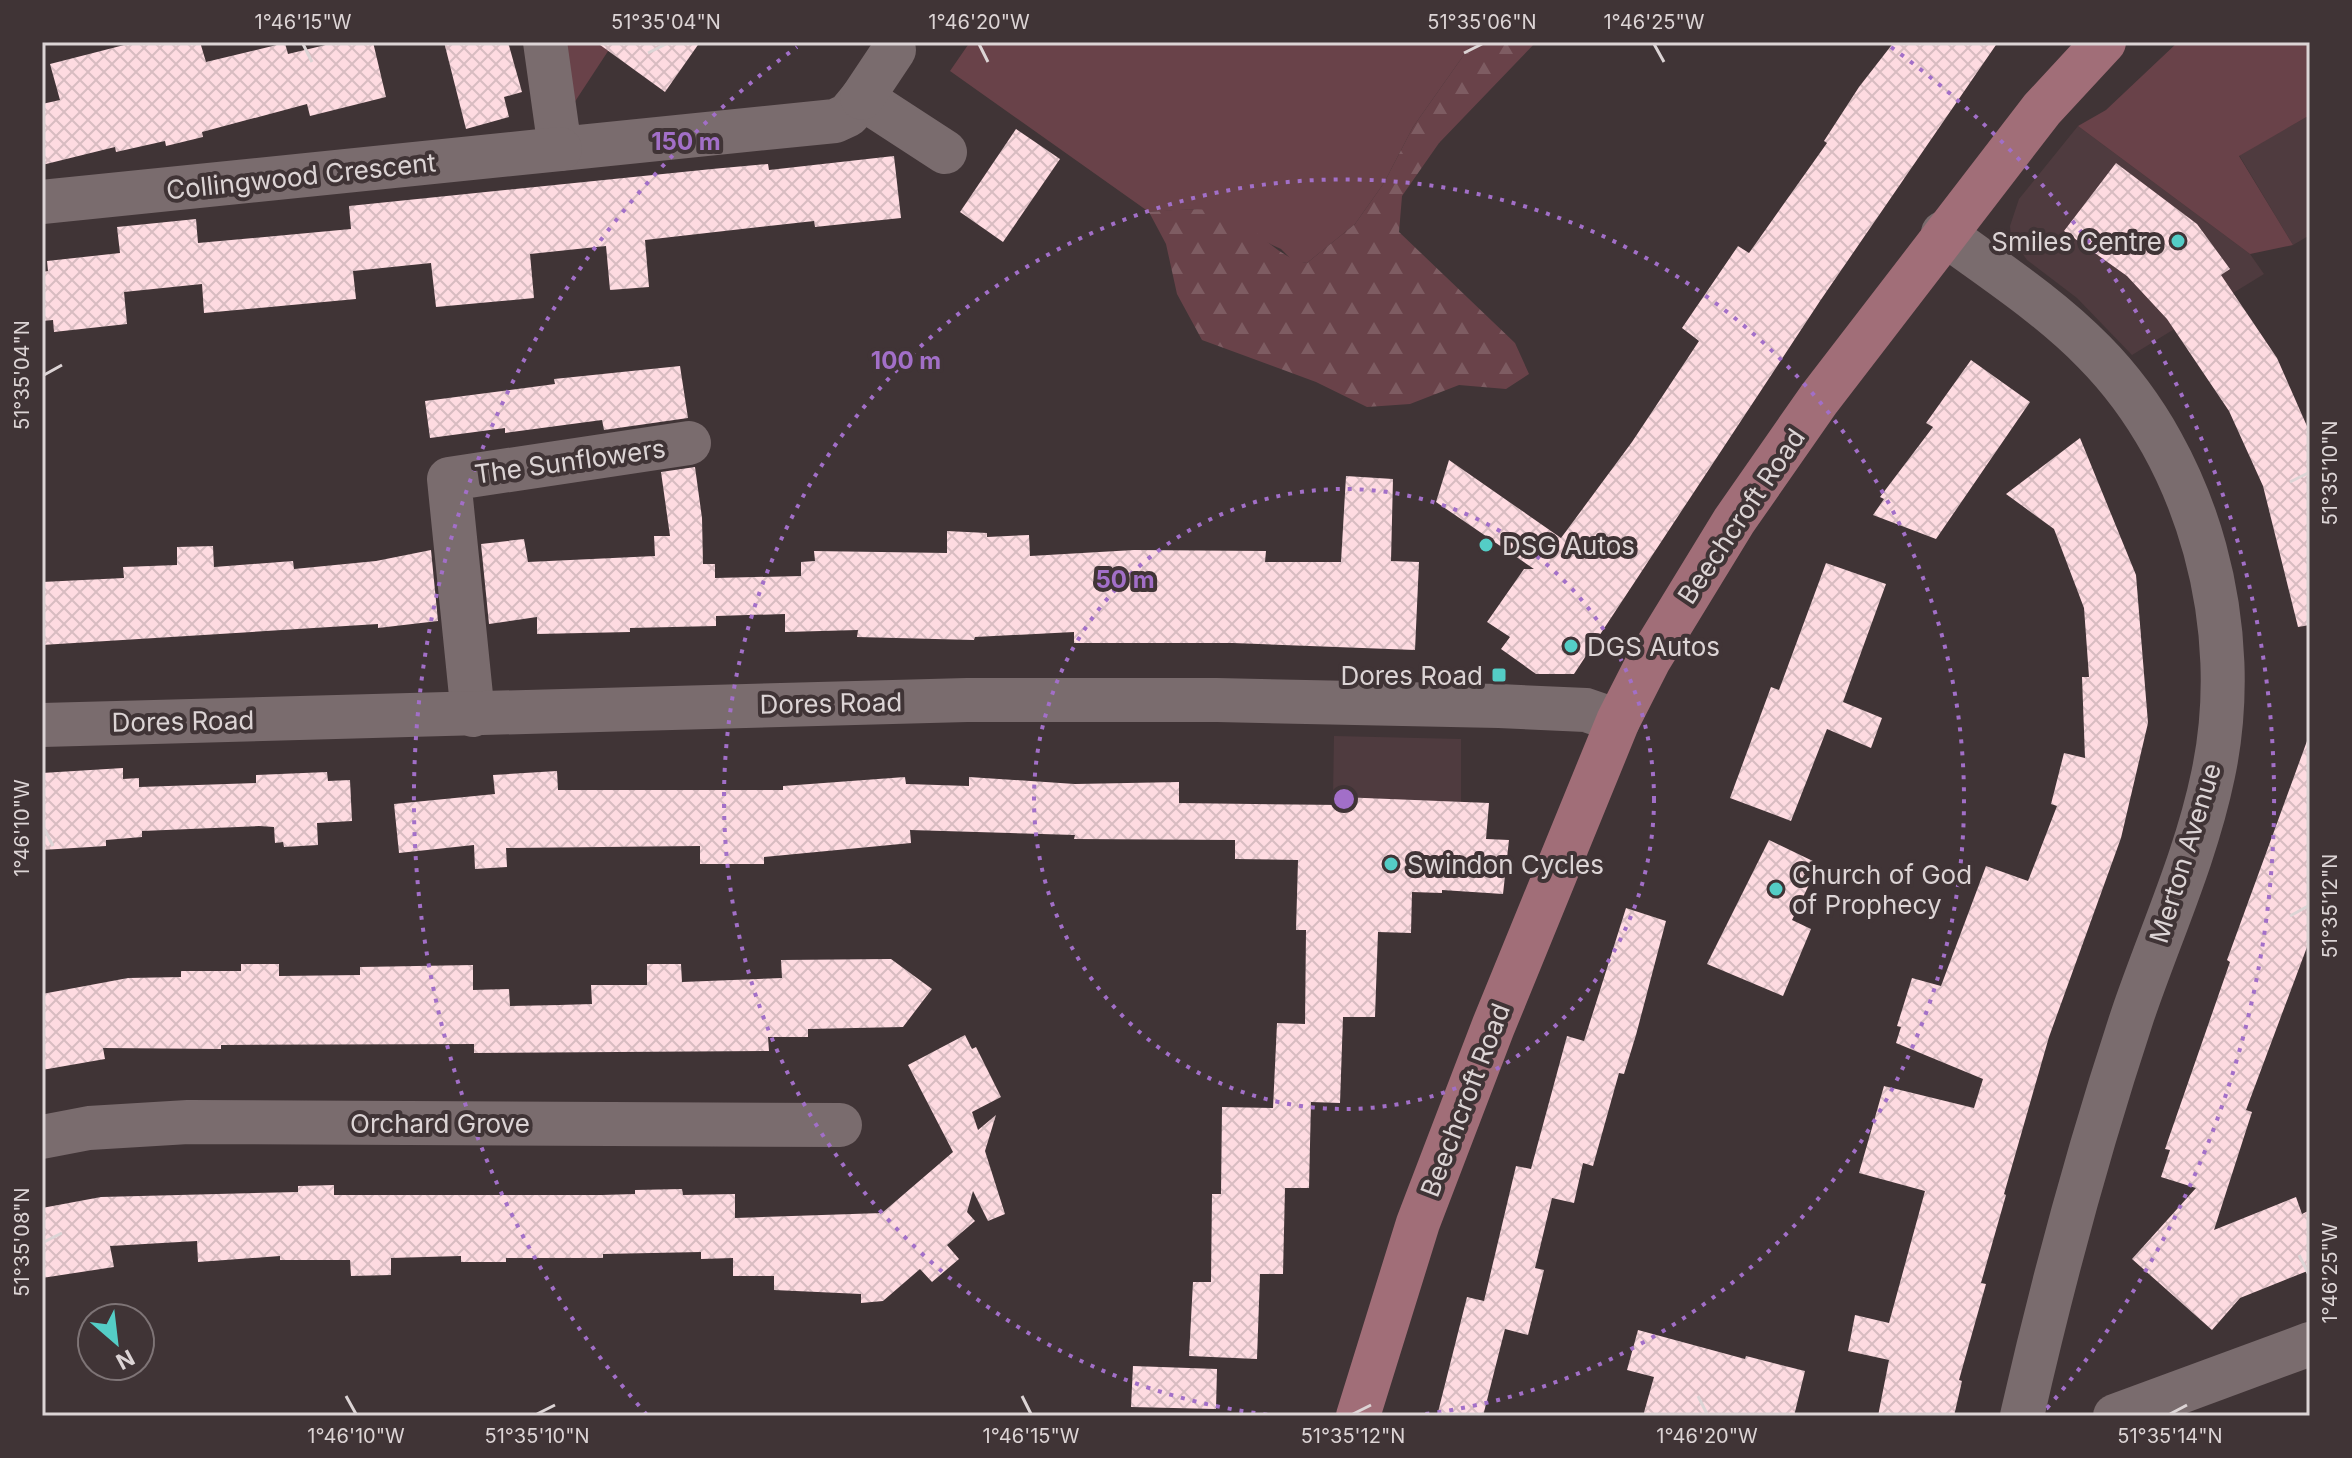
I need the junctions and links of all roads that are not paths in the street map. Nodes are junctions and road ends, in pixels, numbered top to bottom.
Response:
1 (545, 42) edge
2 (2104, 42) edge
3 (894, 50) dead end
4 (862, 98) junction
5 (560, 149) junction
6 (945, 152) dead end
7 (42, 202) edge
8 (1943, 233) junction
9 (689, 443) dead end
10 (473, 715) junction
11 (1618, 721) junction
12 (42, 725) edge
13 (840, 1125) dead end
14 (42, 1137) edge
15 (2310, 1344) edge
16 (1358, 1416) edge
17 (2022, 1416) edge
18 (2115, 1416) edge

1 - 5 street
2 - 8 main road, Beechcroft Road
3 - 4 street, Collingwood Crescent
4 - 5 street, Collingwood Crescent
4 - 6 street
5 - 7 street, Collingwood Crescent
8 - 11 main road, Beechcroft Road
8 - 17 street, Merton Avenue
9 - 10 street, The Sunflowers
10 - 11 street, Dores Road
10 - 12 street, Dores Road
11 - 16 main road, Beechcroft Road
13 - 14 street, Orchard Grove
15 - 18 street

